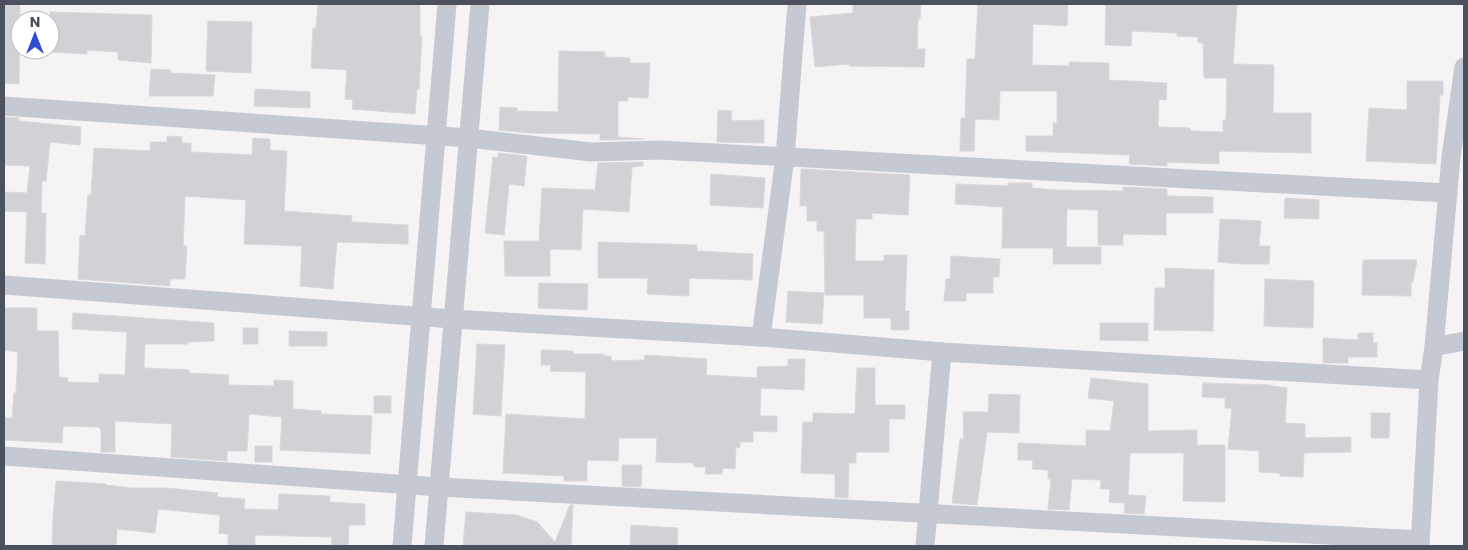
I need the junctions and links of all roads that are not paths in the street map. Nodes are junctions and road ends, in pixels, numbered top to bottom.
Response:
1 (447, 4) edge
2 (480, 4) edge
3 (797, 4) edge
4 (1464, 67) edge
5 (4, 106) edge
6 (436, 136) junction
7 (469, 138) junction
8 (1458, 155) edge
9 (785, 157) junction
10 (1448, 193) junction
11 (4, 285) edge
12 (421, 316) junction
13 (453, 319) junction
14 (761, 337) junction
15 (1464, 341) edge
16 (1434, 347) junction
17 (942, 352) junction
18 (1429, 380) junction
19 (4, 456) edge
20 (407, 484) junction
21 (439, 487) junction
22 (928, 513) junction
23 (1420, 543) edge
24 (402, 546) edge
25 (434, 546) edge
26 (925, 546) edge

1 - 6 street
2 - 7 street
3 - 9 street
4 - 8 street
5 - 6 street
6 - 7 street
6 - 12 street
7 - 9 street
7 - 13 street
8 - 10 street
9 - 10 street
9 - 14 street
10 - 16 street
11 - 12 street
12 - 13 street
12 - 20 street
13 - 14 street
13 - 21 street
14 - 17 street
15 - 16 street
16 - 18 street
17 - 18 street
17 - 22 street
18 - 23 street
19 - 20 street
20 - 21 street
20 - 24 street
21 - 22 street
21 - 25 street
22 - 23 street
22 - 26 street

